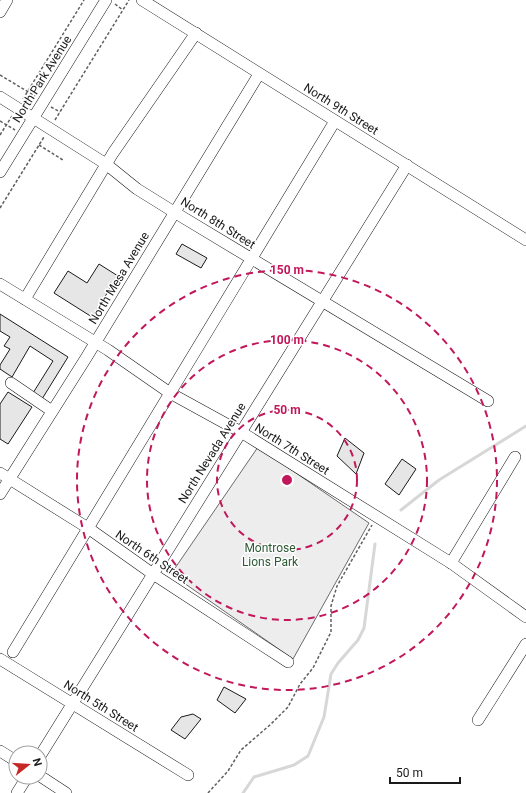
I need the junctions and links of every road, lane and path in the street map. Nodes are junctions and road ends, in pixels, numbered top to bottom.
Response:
1 (7, 0) edge
2 (84, 0) edge
3 (106, 0) edge
4 (129, 0) edge
5 (142, 0) edge
6 (0, 12) edge
7 (196, 33) junction
8 (260, 74) junction
9 (0, 75) edge
10 (27, 92) junction
11 (0, 97) edge
12 (17, 108) junction
13 (33, 118) junction
14 (0, 121) edge
15 (335, 121) junction
16 (7, 125) junction
17 (50, 129) junction
18 (0, 135) edge
19 (39, 145) junction
20 (63, 160) dead end
21 (106, 164) junction
22 (407, 165) junction
23 (0, 172) edge
24 (0, 208) edge
25 (174, 212) junction
26 (526, 240) edge
27 (251, 259) junction
28 (0, 284) edge
29 (25, 299) junction
30 (322, 300) junction
31 (95, 343) junction
32 (10, 383) dead end
33 (170, 393) junction
34 (488, 401) dead end
35 (52, 411) junction
36 (241, 432) junction
37 (515, 457) dead end
38 (5, 476) edge
39 (0, 494) edge
40 (377, 517) junction
41 (88, 528) junction
42 (451, 563) junction
43 (153, 574) junction
44 (526, 617) edge
45 (526, 644) edge
46 (13, 652) dead end
47 (0, 659) edge
48 (288, 662) dead end
49 (72, 703) junction
50 (478, 720) dead end
51 (47, 745) edge
52 (188, 775) dead end
53 (48, 781) edge
54 (66, 793) edge
55 (208, 793) edge

1 - 6 street
2 - 10 path
3 - 13 street, North Park Avenue
4 - 17 path
5 - 7 street, North 9th Street
7 - 8 street, North 9th Street
7 - 21 street
8 - 15 street, North 9th Street
8 - 25 street, North Mesa Avenue
9 - 10 path
10 - 12 path
11 - 12 street, North 8th Street
12 - 13 street, North 8th Street
12 - 16 path
13 - 17 street, North 8th Street
13 - 23 street, North Park Avenue
14 - 16 path
15 - 22 street, North 9th Street
15 - 27 street
16 - 18 path
17 - 19 path
17 - 21 street, North 8th Street
19 - 20 path
19 - 24 path
21 - 25 street, North 8th Street
21 - 29 street
22 - 26 street, North 9th Street
22 - 30 street, North Nevada Avenue
25 - 27 street, North 8th Street
25 - 31 street, North Mesa Avenue
27 - 30 street, North 8th Street
27 - 33 street
28 - 29 street, North 7th Street
29 - 31 street, North 7th Street
30 - 34 street, North 8th Street
30 - 36 street, North Nevada Avenue
31 - 33 street, North 7th Street
31 - 35 street, North Mesa Avenue
32 - 35 street
33 - 36 street, North 7th Street
33 - 41 street
35 - 38 street, North Mesa Avenue
36 - 40 street, North 7th Street
36 - 43 street, North Nevada Avenue
37 - 42 street
38 - 39 street, North Mesa Avenue
38 - 41 street, North 6th Street
40 - 42 street, North 7th Street
40 - 55 path
41 - 43 street, North 6th Street
41 - 46 street
42 - 44 street, North 7th Street
43 - 48 street, North 6th Street
43 - 49 street, North Nevada Avenue
45 - 50 street
47 - 49 street, North 5th Street
49 - 51 street, North Nevada Avenue
49 - 52 street, North 5th Street
53 - 54 street

